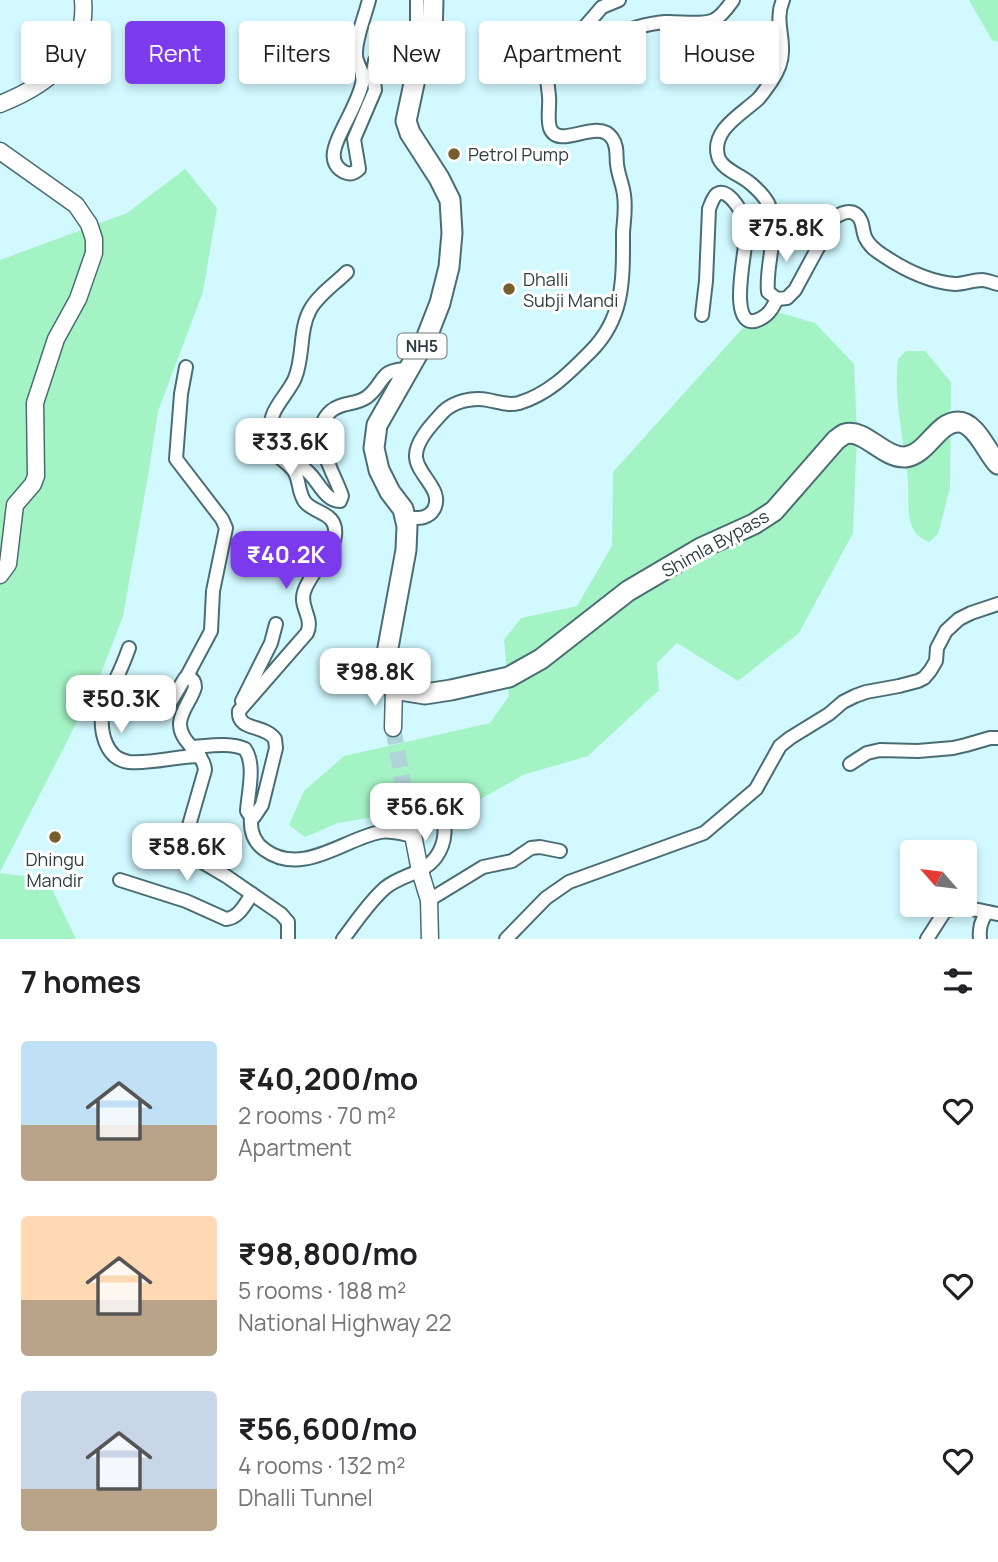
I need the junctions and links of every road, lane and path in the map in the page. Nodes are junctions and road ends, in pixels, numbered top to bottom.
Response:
1 (83, 0) edge
2 (369, 0) edge
3 (417, 0) edge
4 (433, 0) edge
5 (619, 0) edge
6 (733, 0) edge
7 (783, 0) edge
8 (590, 21) edge
9 (646, 26) edge
10 (548, 84) edge
11 (0, 104) edge
12 (0, 151) edge
13 (347, 272) dead end
14 (998, 284) edge
15 (777, 299) junction
16 (702, 315) dead end
17 (186, 367) dead end
18 (409, 369) junction
19 (272, 434) junction
20 (998, 464) edge
21 (405, 518) junction
22 (0, 575) edge
23 (998, 604) edge
24 (276, 624) dead end
25 (129, 648) dead end
26 (187, 677) junction
27 (394, 689) junction
28 (239, 711) junction
29 (164, 713) dead end
30 (393, 728) tunnel mouth
31 (998, 738) edge
32 (196, 752) junction
33 (850, 764) dead end
34 (251, 817) junction
35 (411, 824) junction
36 (560, 851) dead end
37 (420, 871) junction
38 (120, 880) dead end
39 (252, 894) junction
40 (429, 900) junction
41 (993, 913) edge
42 (288, 939) edge
43 (343, 939) edge
44 (430, 939) edge
45 (506, 939) edge
46 (927, 939) edge
47 (980, 939) edge

1 - 11 main road
2 - 3 street
4 - 18 highway, NH5
5 - 8 street
6 - 9 street
7 - 15 street
10 - 21 street
12 - 22 main road
13 - 19 street
14 - 15 street
15 - 16 street
17 - 26 street
18 - 19 street
18 - 21 highway, NH5
19 - 28 street
20 - 27 highway, Shimla Bypass
21 - 27 highway, NH5
23 - 45 street
24 - 28 street
25 - 32 street
26 - 29 street
26 - 32 street
27 - 30 main road
28 - 34 street
31 - 33 street
32 - 34 street
32 - 39 street
34 - 35 street
35 - 37 main road
35 - 37 street
36 - 40 street
37 - 40 main road
37 - 43 street
38 - 39 street
39 - 42 street
40 - 44 main road
41 - 46 street
41 - 47 street

